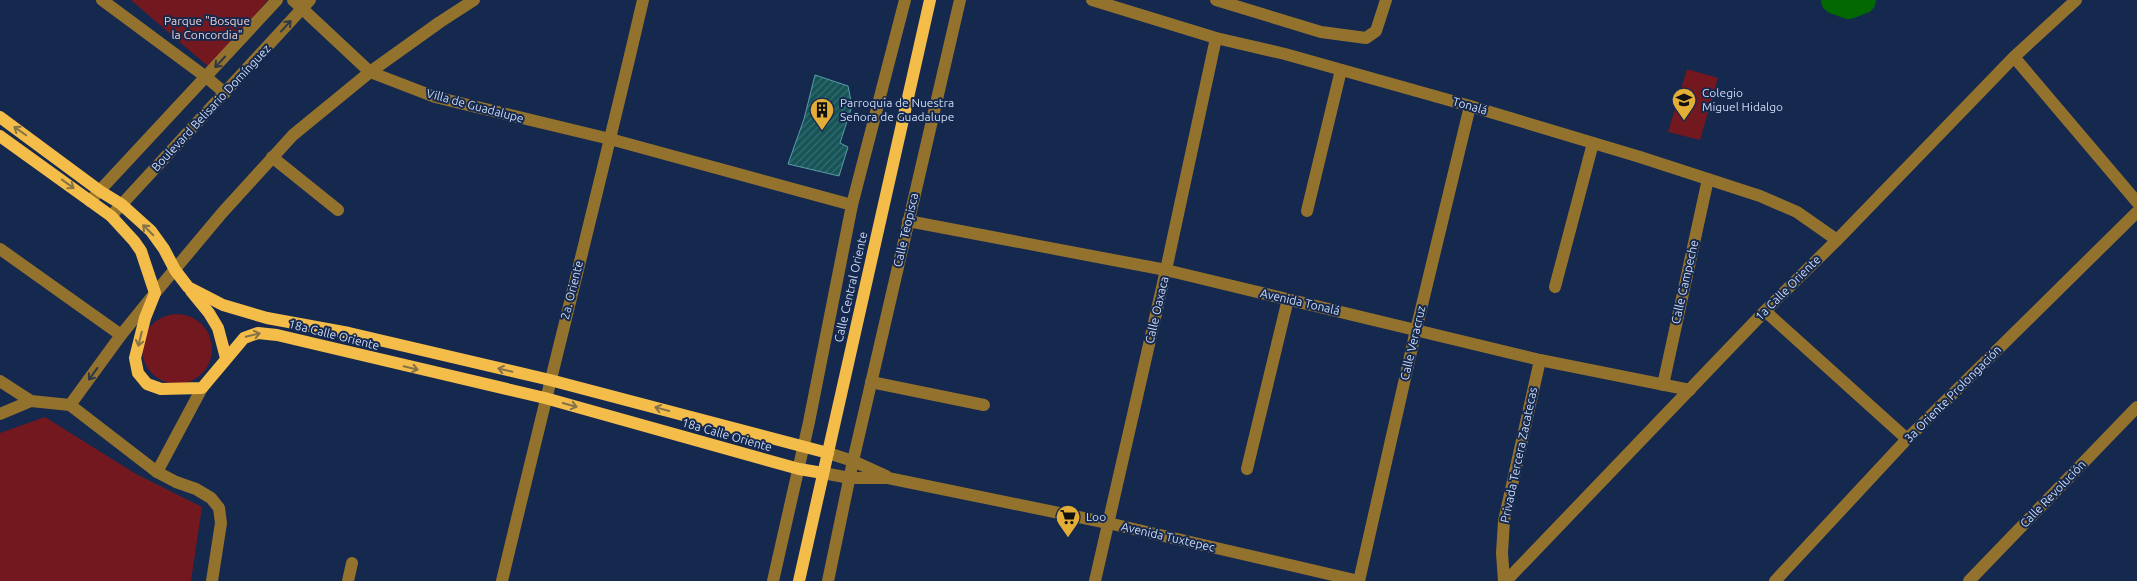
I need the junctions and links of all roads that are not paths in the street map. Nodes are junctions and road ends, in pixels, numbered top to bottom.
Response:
1 (102, 0) edge
2 (277, 0) edge
3 (474, 0) edge
4 (643, 0) edge
5 (905, 0) edge
6 (930, 0) edge
7 (960, 0) edge
8 (1092, 0) edge
9 (1216, 0) edge
10 (1386, 0) edge
11 (2076, 0) edge
12 (302, 3) edge
13 (1216, 38) junction
14 (2014, 57) junction
15 (1341, 70) junction
16 (370, 72) junction
17 (206, 77) junction
18 (225, 94) junction
19 (1470, 106) junction
20 (0, 117) edge
21 (0, 136) edge
22 (610, 139) junction
23 (1593, 143) junction
24 (272, 157) junction
25 (1708, 179) junction
26 (100, 191) junction
27 (90, 201) junction
28 (2137, 202) edge
29 (121, 204) junction
30 (852, 205) junction
31 (338, 210) dead end
32 (1307, 211) dead end
33 (2137, 212) edge
34 (111, 216) junction
35 (908, 221) junction
36 (1837, 240) junction
37 (0, 249) edge
38 (175, 270) junction
39 (1166, 270) junction
40 (188, 287) junction
41 (1555, 287) dead end
42 (155, 293) junction
43 (1288, 299) junction
44 (1764, 311) junction
45 (1416, 330) junction
46 (121, 335) junction
47 (226, 358) junction
48 (1540, 360) junction
49 (550, 380) junction
50 (0, 381) edge
51 (871, 382) junction
52 (1662, 384) junction
53 (202, 388) junction
54 (1690, 390) junction
55 (545, 398) junction
56 (31, 402) junction
57 (984, 405) dead end
58 (70, 406) junction
59 (2137, 407) edge
60 (0, 414) edge
61 (1907, 439) junction
62 (804, 446) junction
63 (828, 453) junction
64 (853, 461) junction
65 (799, 469) junction
66 (1247, 469) dead end
67 (156, 472) junction
68 (822, 473) junction
69 (850, 478) junction
70 (888, 478) junction
71 (1108, 523) junction
72 (352, 563) dead end
73 (212, 581) edge
74 (348, 581) edge
75 (502, 581) edge
76 (773, 581) edge
77 (799, 581) edge
78 (828, 581) edge
79 (1095, 581) edge
80 (1359, 581) edge
81 (1505, 581) edge
82 (1775, 581) edge
83 (1969, 581) edge

1 - 17 street
2 -> 17 street, Boulevard Belisario Domínguez
3 - 16 street
4 - 22 street, 2a. Oriente
5 - 30 street
6 - 63 main road, Calle Central Oriente
7 - 35 street, Calle Teopisca
8 - 13 street, Tonalá
9 - 10 street
11 - 14 street, 1a Calle Oriente
12 - 16 street
18 -> 12 street, Boulevard Belisario Domínguez
13 - 15 street, Tonalá
13 - 39 street, Calle Oaxaca
14 - 28 street
14 - 36 street, 1a Calle Oriente
15 - 19 street, Tonalá
15 - 32 street
16 - 22 street, Villa de Guadalupe
16 - 24 street
17 - 18 street
17 - 26 street, Boulevard Belisario Domínguez
18 - 29 street, Boulevard Belisario Domínguez
19 - 23 street, Tonalá
19 - 45 street, Calle Veracruz
26 -> 20 main road, 18a Calle Oriente
21 -> 27 main road
22 - 30 street, Villa de Guadalupe
22 - 49 street, 2a. Oriente
23 - 25 street, Tonalá
23 - 41 street
24 - 31 street
24 - 38 street
25 - 36 street, Tonalá
25 - 52 street, Calle Campeche
26 - 27 street, Boulevard Belisario Domínguez
26 - 29 main road, 18a Calle Oriente
27 - 34 main road
29 - 34 street, Boulevard Belisario Domínguez
38 -> 29 main road, 18a Calle Oriente
30 - 62 street
33 - 61 street, 3a Oriente Prolongación
34 - 42 main road
35 - 39 street, Avenida Tonalá
35 - 51 street, Calle Teopisca
36 - 44 street, 1a Calle Oriente
37 - 46 street
38 - 40 main road, 18a Calle Oriente
38 - 42 street
39 - 43 street, Avenida Tonalá
39 - 71 street, Calle Oaxaca
40 - 47 main road
49 -> 40 main road, 18a Calle Oriente
42 - 46 street
42 -> 53 main road
43 - 45 street, Avenida Tonalá
43 - 66 street
44 - 54 street, 1a Calle Oriente
44 - 61 street
45 - 48 street, Avenida Tonalá
45 - 80 street, Calle Veracruz
46 -> 58 street
47 - 53 main road, 18a Calle Oriente
47 -> 55 main road, 18a Calle Oriente
48 - 52 street, Avenida Tonalá
48 - 81 street, Privada Tercera Zacatecas
49 - 55 street, 2a. Oriente
62 -> 49 main road, 18a Calle Oriente
50 - 56 street
51 - 57 street
51 - 64 street, Calle Teopisca
52 - 54 street, Avenida Tonalá
53 - 67 street
54 - 81 street, 1a Calle Oriente
55 -> 65 main road, 18a Calle Oriente
55 - 75 street, 2a. Oriente
56 - 58 street
56 - 60 street
58 - 67 street
59 - 83 street, Calle Revolución
61 - 82 street, 3a Oriente Prolongación
62 - 63 main road, 18a Calle Oriente
62 - 65 street
63 - 64 street, 18a Calle Oriente
63 - 68 main road, Calle Central Oriente
64 - 69 street, Calle Teopisca
64 - 70 street, Avenida Tuxtepec
65 - 68 main road, 18a Calle Oriente
65 - 76 street
67 - 73 street
68 - 69 street, 18a Calle Oriente
68 - 77 main road, Calle Central Oriente
69 - 70 street, Avenida Tuxtepec
69 - 78 street, Calle Teopisca
70 - 71 street, Avenida Tuxtepec
71 - 79 street, Calle Oaxaca
71 - 80 street, Avenida Tuxtepec
72 - 74 street

